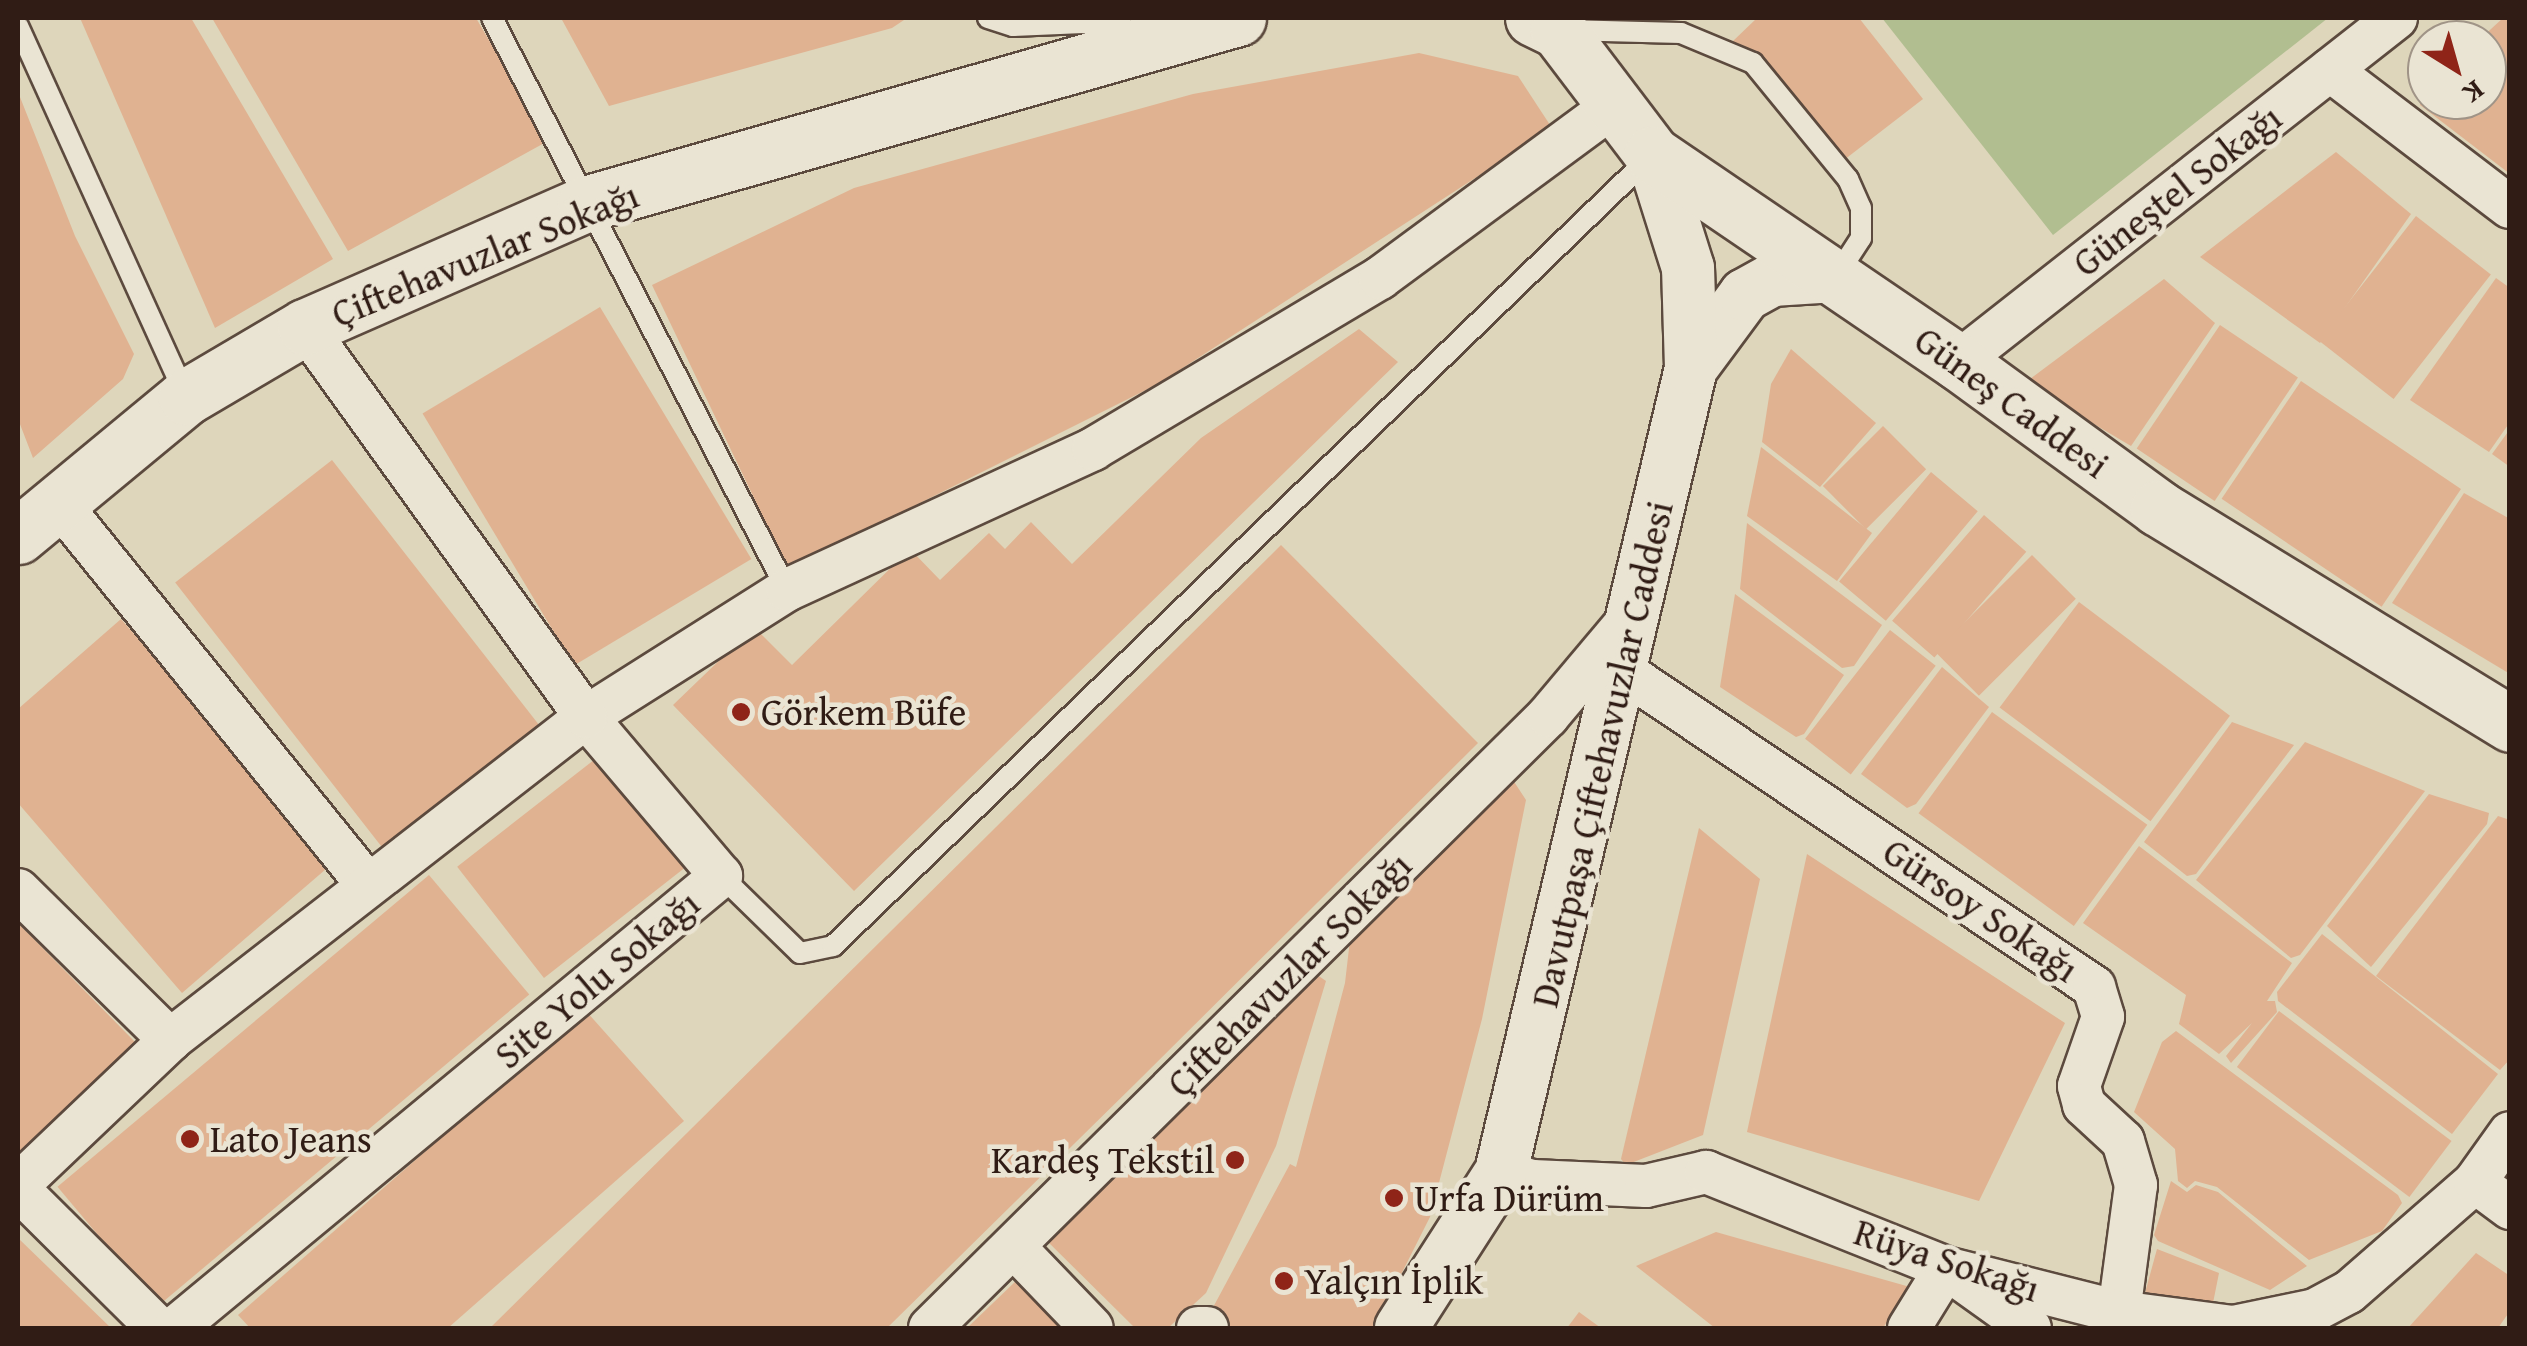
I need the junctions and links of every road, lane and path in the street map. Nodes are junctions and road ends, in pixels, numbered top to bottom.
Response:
1 (492, 18) edge
2 (988, 18) edge
3 (1238, 18) edge
4 (2396, 18) edge
5 (1549, 22) edge
6 (18, 26) edge
7 (1162, 40) junction
8 (2330, 70) junction
9 (1612, 106) junction
10 (1652, 154) junction
11 (585, 204) junction
12 (2510, 207) edge
13 (1836, 276) junction
14 (306, 327) junction
15 (1958, 362) junction
16 (1691, 368) junction
17 (186, 396) junction
18 (37, 519) edge
19 (787, 590) junction
20 (1637, 610) junction
21 (1624, 672) junction
22 (586, 717) junction
23 (2510, 724) edge
24 (720, 876) junction
25 (366, 882) junction
26 (18, 890) edge
27 (170, 1040) junction
28 (2510, 1134) edge
29 (1502, 1172) junction
30 (2475, 1182) junction
31 (18, 1187) edge
32 (2510, 1208) edge
33 (1014, 1247) junction
34 (1946, 1268) junction
35 (2119, 1312) junction
36 (158, 1328) edge
37 (175, 1328) edge
38 (930, 1328) edge
39 (1092, 1328) edge
40 (1198, 1328) edge
41 (1207, 1328) edge
42 (1402, 1328) edge
43 (1910, 1328) edge
44 (2030, 1328) edge

1 - 11 lane
2 - 7 lane
3 - 7 main road, Çiftehavuzlar Sokağı
4 - 8 street, Güneştel Sokağı
5 - 9 main road, Güneş Caddesi
5 - 13 lane
6 - 17 lane
7 - 11 main road, Çiftehavuzlar Sokağı
8 - 12 street
8 - 15 street, Güneştel Sokağı
9 - 10 main road, Güneş Caddesi
9 - 19 street
10 - 13 main road, Güneş Caddesi
10 - 16 street, Davutpaşa Çiftehavuzlar Caddesi
10 - 24 lane
11 - 14 main road, Çiftehavuzlar Sokağı
11 - 19 lane
13 - 15 main road, Güneş Caddesi
13 - 16 street
14 - 17 main road, Çiftehavuzlar Sokağı
14 - 22 street, Site Yolu Sokağı
15 - 23 main road, Güneş Caddesi
16 - 20 street, Davutpaşa Çiftehavuzlar Caddesi
17 - 18 main road, Çiftehavuzlar Sokağı
18 - 25 street
19 - 22 street
20 - 21 street, Davutpaşa Çiftehavuzlar Caddesi
20 - 33 street, Çiftehavuzlar Sokağı
21 - 29 street, Davutpaşa Çiftehavuzlar Caddesi
21 - 35 street, Gürsoy Sokağı
22 - 24 street, Site Yolu Sokağı
22 - 25 street
24 - 37 street, Site Yolu Sokağı
25 - 27 street
26 - 27 street
27 - 31 street
28 - 30 street, Rüya Sokağı
29 - 34 street, Rüya Sokağı
29 - 42 street, Davutpaşa Çiftehavuzlar Caddesi
30 - 32 street
30 - 35 street, Rüya Sokağı
31 - 36 street
33 - 38 street, Çiftehavuzlar Sokağı
33 - 39 street
34 - 35 street, Rüya Sokağı
34 - 43 street
34 - 44 street
40 - 41 street

